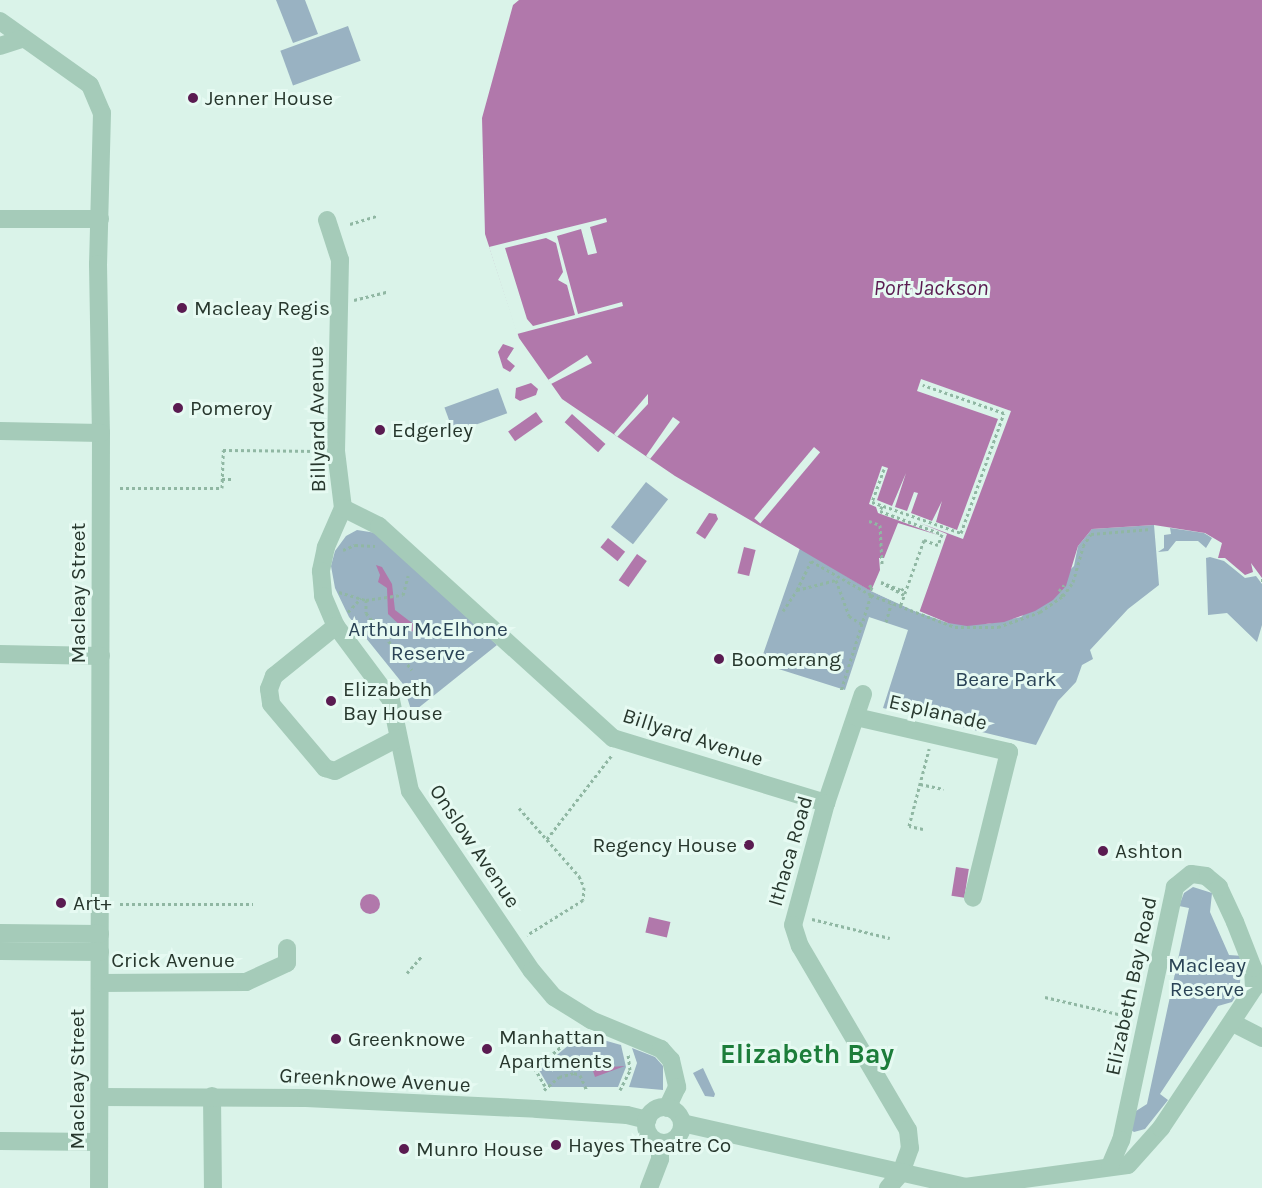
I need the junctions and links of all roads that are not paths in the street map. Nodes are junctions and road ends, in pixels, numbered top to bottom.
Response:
1 (0, 21) edge
2 (21, 39) junction
3 (0, 46) edge
4 (0, 219) edge
5 (99, 219) junction
6 (327, 220) dead end
7 (0, 431) edge
8 (101, 439) junction
9 (0, 444) edge
10 (343, 508) junction
11 (336, 626) junction
12 (0, 654) edge
13 (101, 656) junction
14 (863, 694) dead end
15 (856, 717) junction
16 (398, 738) junction
17 (826, 802) junction
18 (973, 898) dead end
19 (0, 933) edge
20 (100, 943) junction
21 (287, 948) dead end
22 (0, 951) edge
23 (100, 983) junction
24 (1233, 1023) junction
25 (1262, 1038) edge
26 (212, 1096) junction
27 (100, 1097) junction
28 (667, 1108) junction
29 (647, 1120) junction
30 (682, 1123) junction
31 (1121, 1138) junction
32 (1151, 1139) junction
33 (0, 1141) edge
34 (99, 1142) junction
35 (660, 1143) junction
36 (1110, 1166) junction
37 (901, 1173) junction
38 (966, 1187) edge
39 (99, 1188) edge
40 (213, 1188) edge
41 (649, 1188) edge
42 (888, 1188) edge

1 - 2 street, Macleay Street
2 - 3 street
2 - 5 street, Macleay Street
4 - 5 street
5 - 8 street, Macleay Street
6 - 10 street, Billyard Avenue
7 - 8 street
8 - 9 street
8 - 13 street, Macleay Street
10 - 11 street, Onslow Avenue
10 - 17 street, Billyard Avenue
11 - 16 street, Onslow Avenue
11 - 16 street
12 - 13 street
13 - 20 street, Macleay Street
14 - 15 street, Ithaca Road
15 - 17 street, Ithaca Road
15 - 18 street, Esplanade
16 - 28 street, Onslow Avenue
17 - 37 street, Ithaca Road
19 - 20 street
20 - 22 street
20 - 23 street, Macleay Street
21 - 23 street, Crick Avenue
23 - 27 street, Macleay Street
24 - 25 street
24 - 31 street, Elizabeth Bay Road
24 - 32 street, Elizabeth Bay Road
26 - 27 street, Greenknowe Avenue
26 - 29 street, Greenknowe Avenue
26 - 40 street
27 - 34 street, Macleay Street
28 - 29 street
28 - 30 street
29 - 35 street
30 - 35 street
30 - 37 street, Elizabeth Bay Road
31 - 32 street
31 - 36 street, Elizabeth Bay Road
32 - 36 street, Elizabeth Bay Road
33 - 34 street
34 - 39 street, Macleay Street
35 - 41 street
36 - 38 street, Elizabeth Bay Road
37 - 38 street, Elizabeth Bay Road
37 - 42 street

